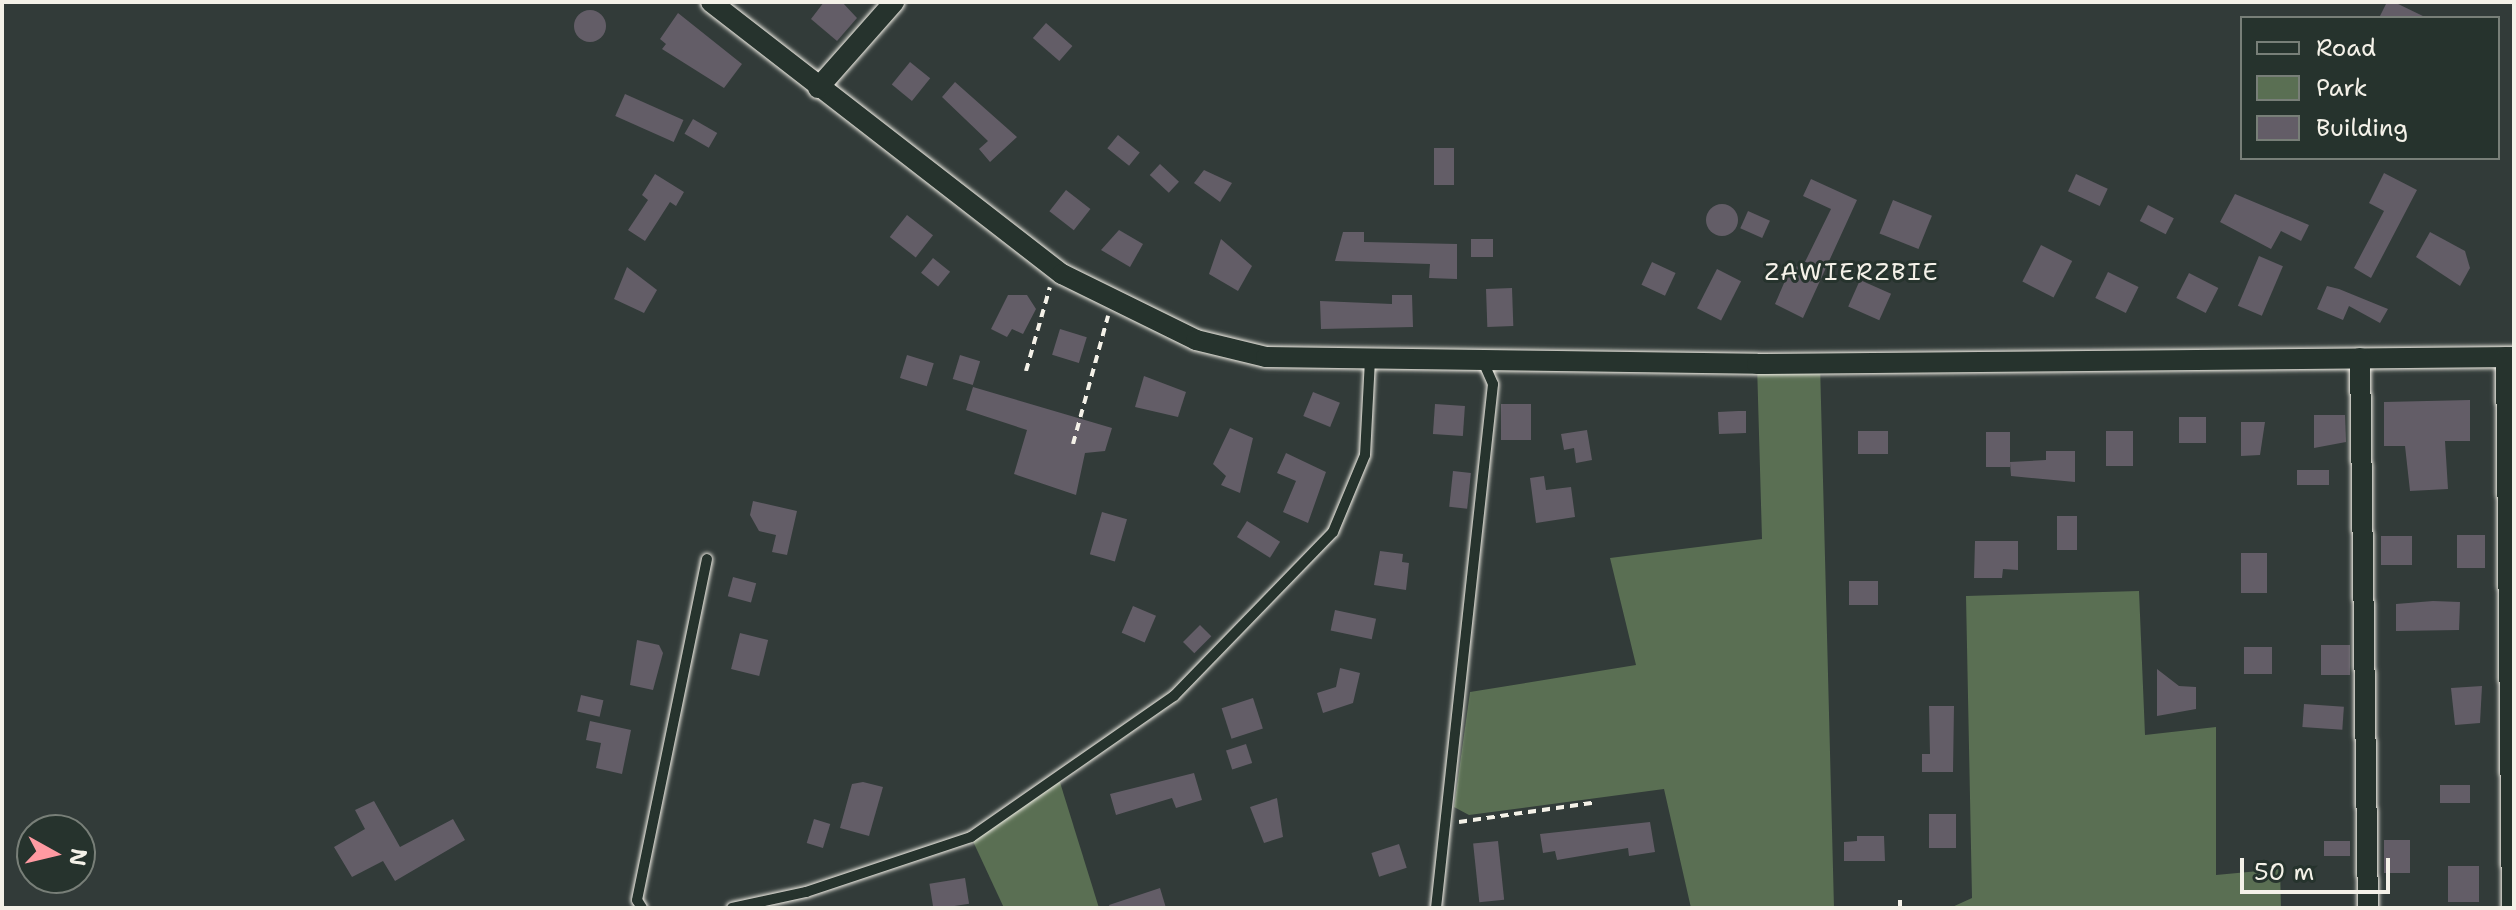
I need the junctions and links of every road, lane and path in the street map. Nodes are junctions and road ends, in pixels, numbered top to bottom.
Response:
1 (711, 2) edge
2 (894, 2) edge
3 (818, 88) junction
4 (1055, 269) junction
5 (1112, 302) junction
6 (2510, 357) edge
7 (2360, 358) junction
8 (1370, 361) junction
9 (1483, 362) junction
10 (1026, 371) dead end
11 (1073, 444) dead end
12 (707, 559) dead end
13 (1597, 802) dead end
14 (1445, 824) junction
15 (1900, 895) dead end
16 (642, 908) edge
17 (732, 908) edge
18 (1436, 908) edge
19 (1900, 908) edge
20 (2368, 908) edge
21 (2512, 908) edge

1 - 3 street
2 - 3 street
3 - 4 street
4 - 5 street
4 - 10 path
5 - 8 street
5 - 11 path
6 - 7 street
6 - 21 street
7 - 9 street
7 - 20 street
8 - 9 street
8 - 17 lane
9 - 14 lane
12 - 16 lane
13 - 14 path
14 - 18 lane
15 - 19 path

